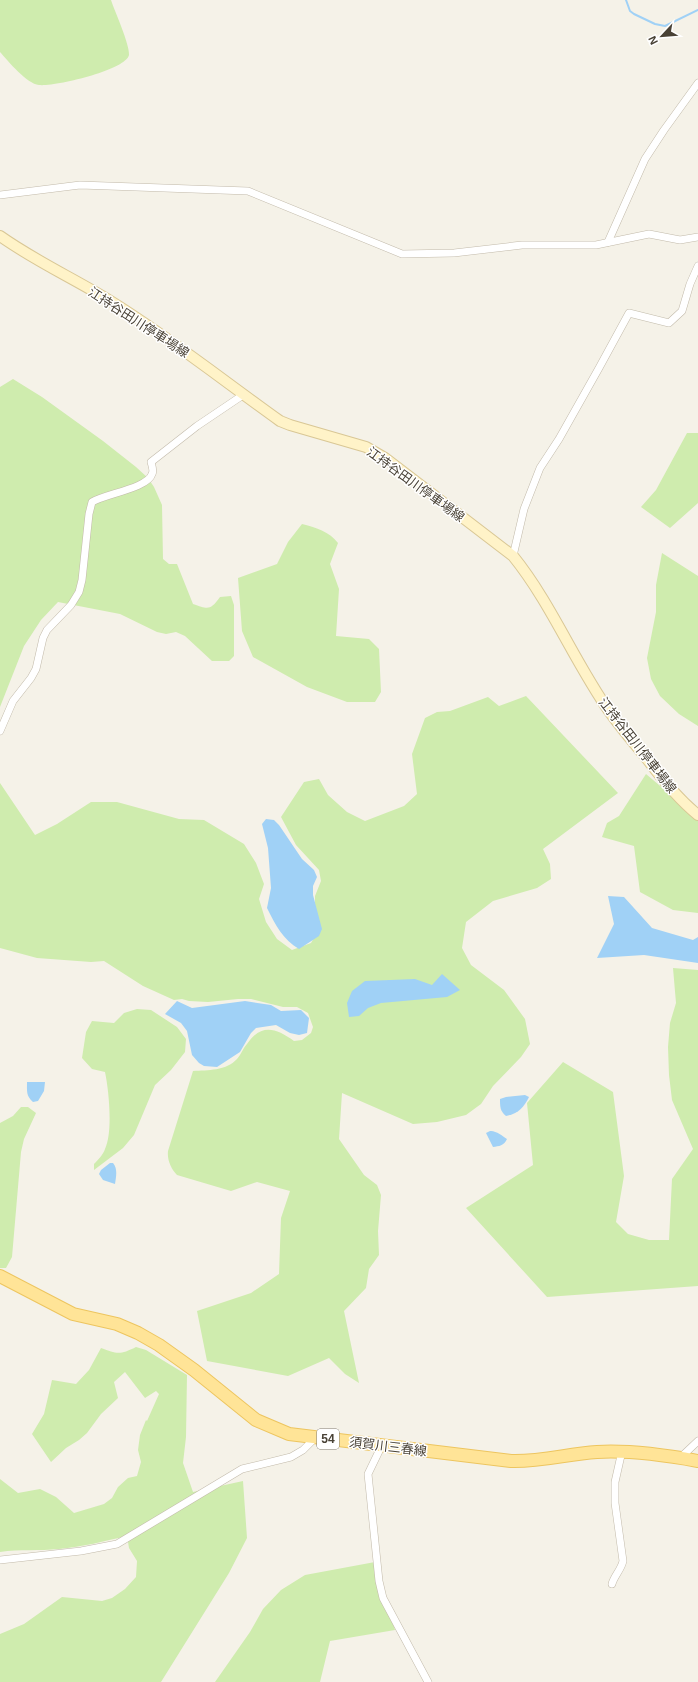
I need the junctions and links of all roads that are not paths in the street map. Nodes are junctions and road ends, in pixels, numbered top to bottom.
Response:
1 (698, 83) edge
2 (0, 195) edge
3 (0, 236) edge
4 (698, 238) edge
5 (608, 242) junction
6 (698, 266) edge
7 (243, 395) junction
8 (513, 556) junction
9 (0, 732) edge
10 (698, 815) edge
11 (0, 1276) edge
12 (316, 1437) junction
13 (698, 1441) edge
14 (382, 1445) junction
15 (622, 1451) junction
16 (680, 1458) junction
17 (698, 1461) edge
18 (0, 1560) edge
19 (612, 1584) dead end
20 (428, 1682) edge

1 - 5 street
2 - 5 street
3 - 7 main road, 江持谷田川停車場線
4 - 5 street
6 - 8 street
7 - 8 main road, 江持谷田川停車場線
7 - 9 street
8 - 10 main road, 江持谷田川停車場線
11 - 12 main road, 須賀川三春線 / 54
12 - 14 main road, 須賀川三春線 / 54
12 - 18 street
13 - 16 street
14 - 15 main road, 須賀川三春線 / 54
14 - 20 street
15 - 16 main road, 須賀川三春線 / 54
15 - 19 street
16 - 17 main road, 須賀川三春線 / 54

